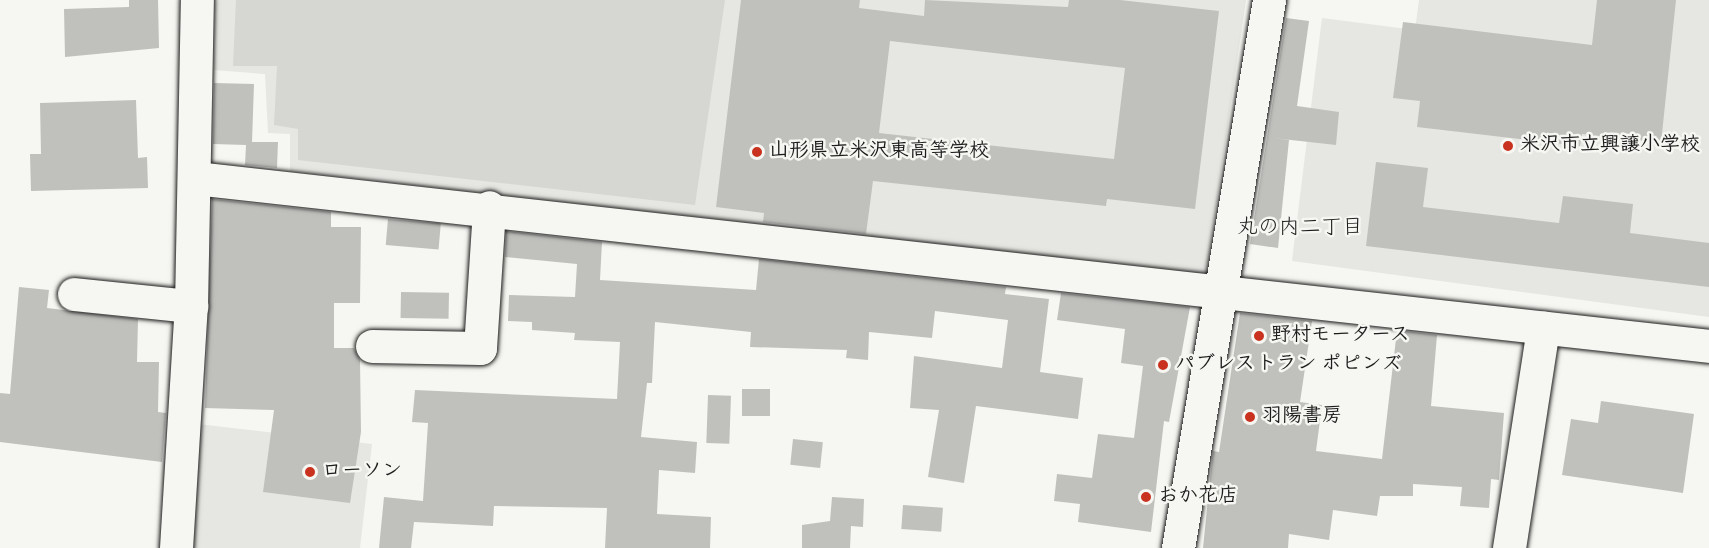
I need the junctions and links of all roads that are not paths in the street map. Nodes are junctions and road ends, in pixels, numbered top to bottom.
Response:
1 (197, 0) edge
2 (1269, 0) edge
3 (195, 178) junction
4 (489, 207) junction
5 (74, 294) dead end
6 (1223, 294) junction
7 (191, 306) junction
8 (1543, 328) junction
9 (372, 346) dead end
10 (1709, 346) edge
11 (176, 548) edge
12 (1178, 548) edge
13 (1509, 548) edge

1 - 3 street
2 - 6 street
3 - 4 street
3 - 7 street
4 - 6 street
4 - 9 street
5 - 7 street
6 - 8 street
6 - 12 street
7 - 11 street
8 - 10 street
8 - 13 street

